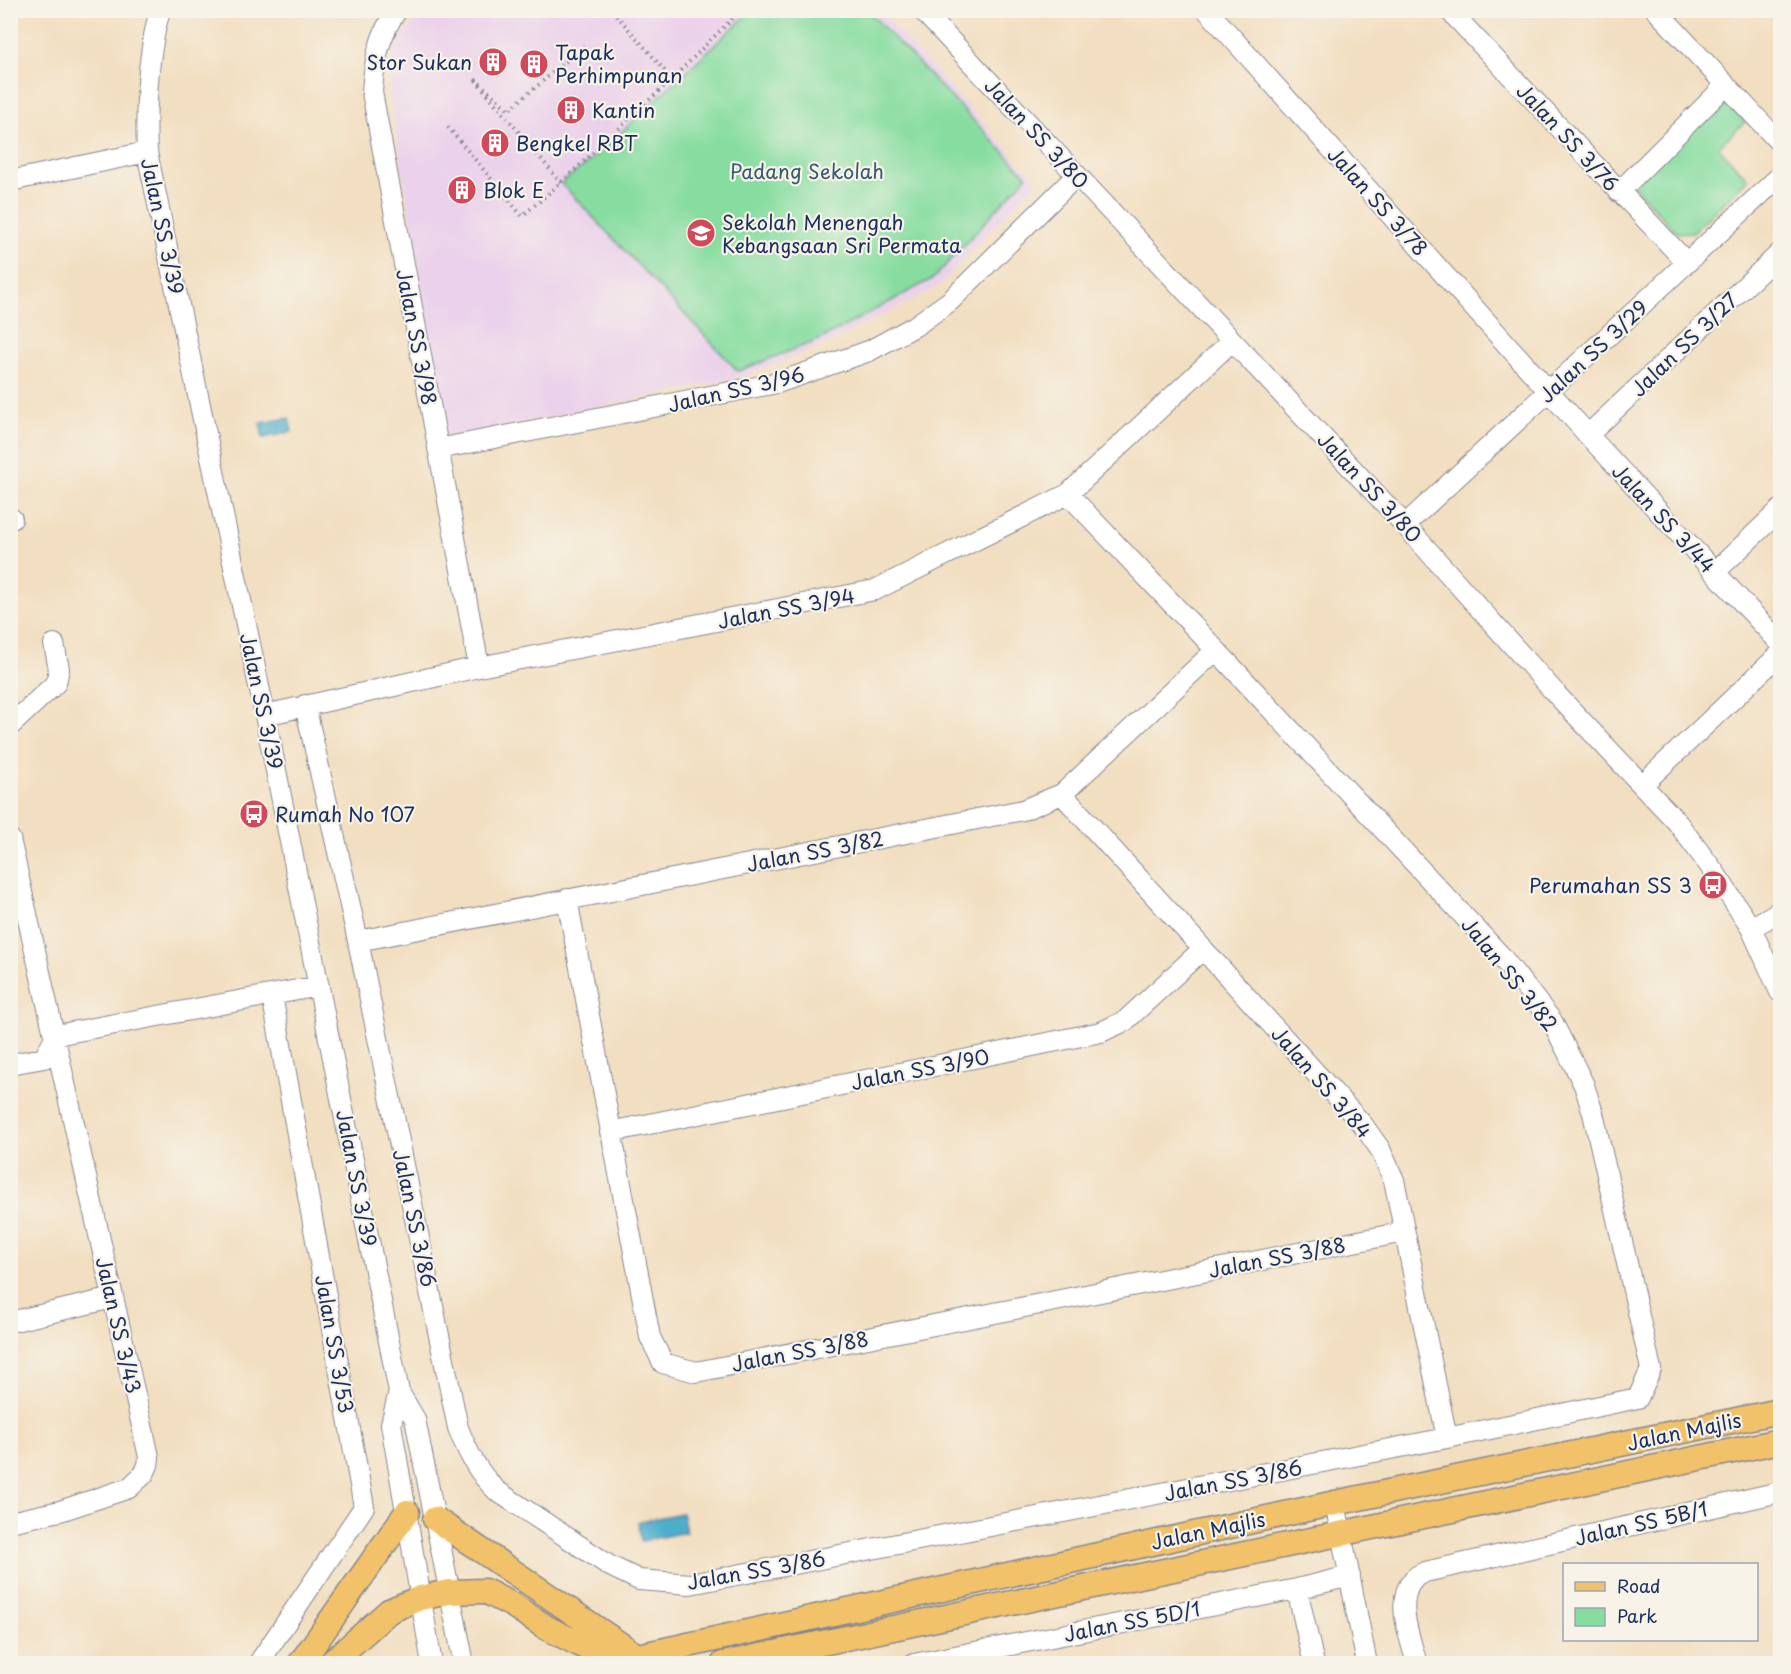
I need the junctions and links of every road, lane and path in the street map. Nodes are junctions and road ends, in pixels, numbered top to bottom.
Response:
1 (160, 10) edge
2 (612, 10) edge
3 (741, 10) edge
4 (922, 10) edge
5 (1207, 10) edge
6 (1449, 10) edge
7 (1656, 10) edge
8 (397, 11) edge
9 (584, 46) dead end
10 (672, 79) junction
11 (1726, 85) junction
12 (448, 127) dead end
13 (1780, 142) edge
14 (147, 152) junction
15 (1076, 176) junction
16 (1780, 176) edge
17 (10, 181) edge
18 (561, 183) junction
19 (1619, 192) junction
20 (1780, 253) edge
21 (1687, 263) junction
22 (1232, 341) junction
23 (1549, 392) junction
24 (1588, 435) junction
25 (438, 449) junction
26 (1068, 494) junction
27 (1780, 510) edge
28 (1405, 525) junction
29 (1714, 572) junction
30 (1780, 643) edge
31 (54, 644) dead end
32 (1216, 650) junction
33 (1780, 654) edge
34 (479, 667) junction
35 (305, 705) junction
36 (266, 715) junction
37 (10, 726) edge
38 (1642, 785) junction
39 (1062, 794) junction
40 (10, 839) edge
41 (567, 899) junction
42 (1780, 911) edge
43 (1751, 928) junction
44 (358, 941) junction
45 (1203, 949) junction
46 (319, 986) junction
47 (1780, 992) edge
48 (272, 995) junction
49 (56, 1035) junction
50 (10, 1064) edge
51 (610, 1132) junction
52 (1404, 1232) junction
53 (113, 1298) junction
54 (10, 1322) edge
55 (1648, 1380) joint
56 (399, 1392) junction
57 (1780, 1411) edge
58 (1447, 1438) junction
59 (1780, 1441) edge
60 (1780, 1492) edge
61 (1335, 1503) junction
62 (407, 1512) junction
63 (435, 1519) junction
64 (10, 1522) edge
65 (1340, 1535) junction
66 (1350, 1576) junction
67 (1297, 1589) junction
68 (449, 1592) junction
69 (420, 1598) junction
70 (638, 1656) junction
71 (258, 1664) edge
72 (300, 1664) edge
73 (330, 1664) edge
74 (432, 1664) edge
75 (464, 1664) edge
76 (723, 1664) edge
77 (914, 1664) edge
78 (1314, 1664) edge
79 (1367, 1664) edge
80 (1417, 1664) edge

1 - 14 street, Jalan SS 3/39
2 - 10 path
3 - 10 path
4 - 15 street, Jalan SS 3/80
5 - 23 street, Jalan SS 3/78
6 - 19 street, Jalan SS 3/76
7 - 11 street
8 - 25 street, Jalan SS 3/98
9 - 18 path
10 - 18 path
11 - 13 street
11 - 19 street
12 - 18 path
14 - 17 street
14 - 36 street, Jalan SS 3/39
15 - 22 street, Jalan SS 3/80
15 - 25 street, Jalan SS 3/96
16 - 21 street, Jalan SS 3/29
19 - 21 street, Jalan SS 3/76
20 - 24 street, Jalan SS 3/27
21 - 23 street, Jalan SS 3/29
22 - 26 street, Jalan SS 3/94
22 - 28 street, Jalan SS 3/80
23 - 24 street, Jalan SS 3/44
23 - 28 street, Jalan SS 3/29
24 - 29 street, Jalan SS 3/44
25 - 34 street, Jalan SS 3/98
26 - 32 street, Jalan SS 3/82
26 - 34 street, Jalan SS 3/94
27 - 29 street
28 - 38 street, Jalan SS 3/80
29 - 30 street, Jalan SS 3/44
31 - 37 street
32 - 39 street, Jalan SS 3/82
32 - 55 street, Jalan SS 3/82
33 - 38 street
34 - 35 street, Jalan SS 3/94
35 - 36 street, Jalan SS 3/94
35 - 44 street, Jalan SS 3/86
36 - 46 street, Jalan SS 3/39
38 - 43 street, Jalan SS 3/80
39 - 41 street, Jalan SS 3/82
39 - 45 street, Jalan SS 3/84
40 - 49 street, Jalan SS 3/43
41 - 44 street, Jalan SS 3/82
41 - 51 street, Jalan SS 3/88
42 - 43 street
43 - 47 street, Jalan SS 3/80
44 - 58 street, Jalan SS 3/86
45 - 51 street, Jalan SS 3/90
45 - 52 street, Jalan SS 3/84
46 - 48 street
46 - 56 street, Jalan SS 3/39
48 - 49 street
48 - 71 street, Jalan SS 3/53
49 - 50 street
49 - 53 street, Jalan SS 3/43
51 - 52 street, Jalan SS 3/88
52 - 58 street, Jalan SS 3/84
53 - 54 street
53 - 64 street, Jalan SS 3/43
55 - 58 street, Jalan SS 3/86
56 - 62 street, Jalan SS 3/39
56 - 63 street, Jalan SS 3/39
57 - 61 main road, Jalan Majlis
59 - 65 main road, Jalan Majlis
60 - 80 street, Jalan SS 5B/1
61 - 65 street
61 - 70 main road, Jalan Majlis
62 - 69 street, Jalan SS 3/39
62 - 72 main road
63 - 68 street, Jalan SS 3/39
63 - 70 main road
65 - 66 street
65 - 76 main road, Jalan Majlis
66 - 67 street, Jalan SS 5D/1
66 - 79 street
67 - 77 street, Jalan SS 5D/1
67 - 78 street
68 - 69 main road, Jalan Majlis
68 - 70 main road, Jalan Majlis
68 - 75 street, Jalan SS 3/39
69 - 73 main road, Jalan Majlis
69 - 74 street, Jalan SS 3/39

